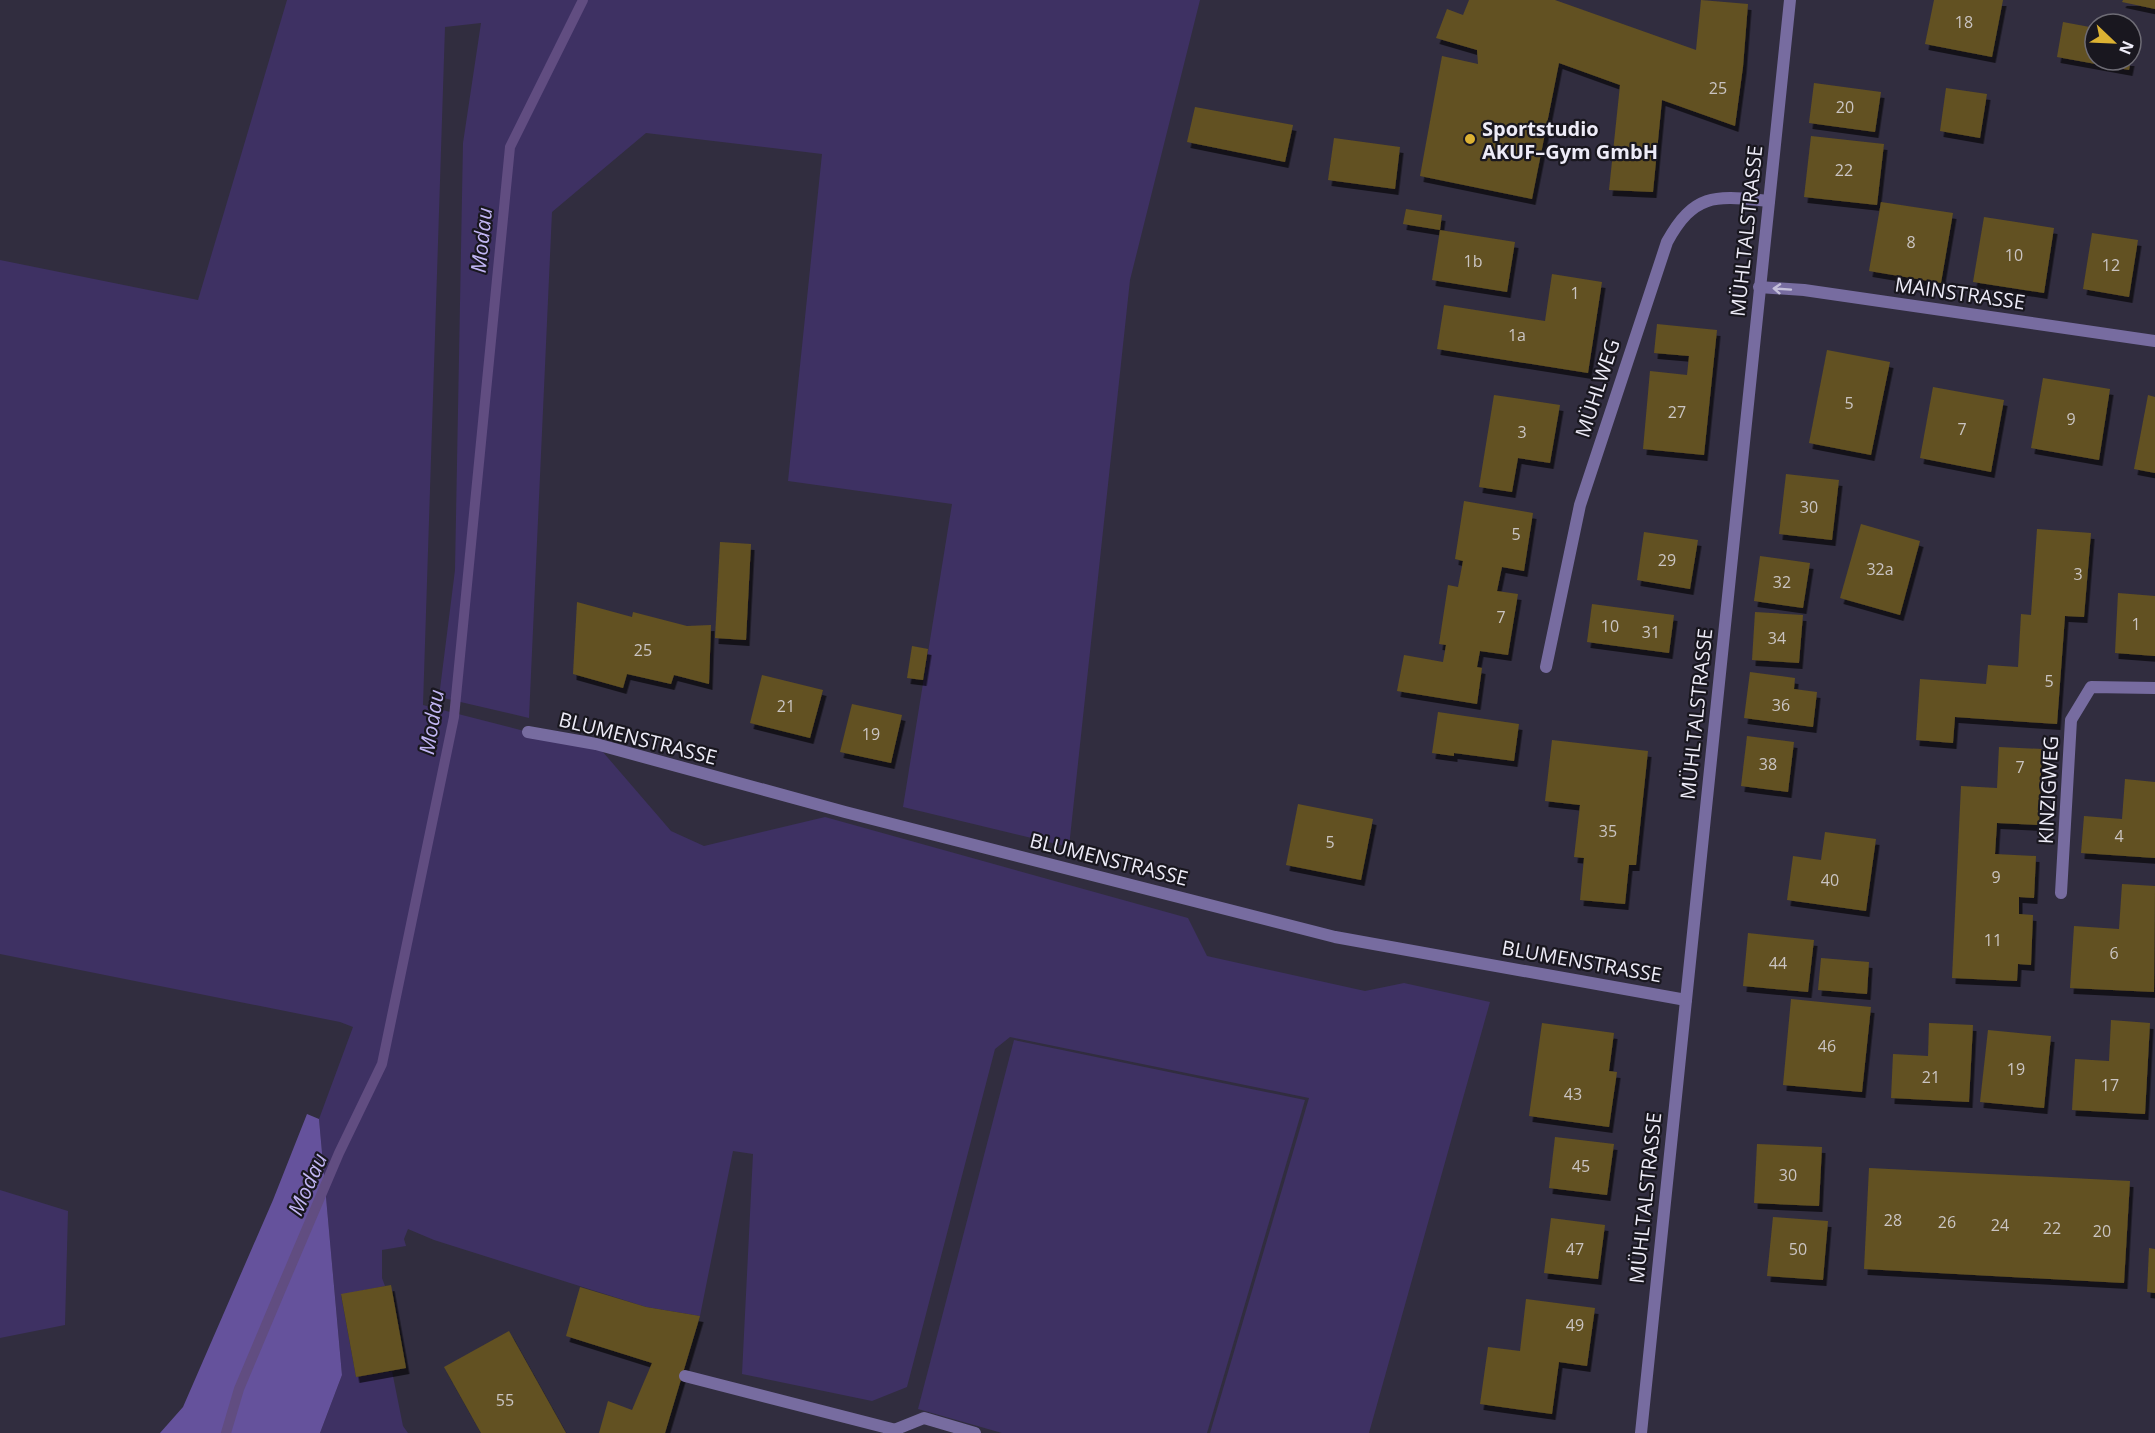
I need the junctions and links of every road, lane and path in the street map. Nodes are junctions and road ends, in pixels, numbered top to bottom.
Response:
1 (1790, 0) edge
2 (1769, 201) junction
3 (1759, 287) junction
4 (2155, 341) edge
5 (1546, 667) dead end
6 (2155, 688) edge
7 (528, 732) dead end
8 (2061, 893) dead end
9 (1686, 1000) junction
10 (685, 1376) dead end
11 (891, 1431) edge
12 (975, 1433) edge
13 (1641, 1433) edge

1 - 2 street, MÜHLTALSTRASSE
2 - 3 street, MÜHLTALSTRASSE
2 - 5 street, MÜHLWEG
4 -> 3 street, MAINSTRASSE
3 - 9 street, MÜHLTALSTRASSE
6 - 8 street, KINZIGWEG
7 - 9 street, BLUMENSTRASSE
9 - 13 street, MÜHLTALSTRASSE
10 - 11 street
11 - 12 street

